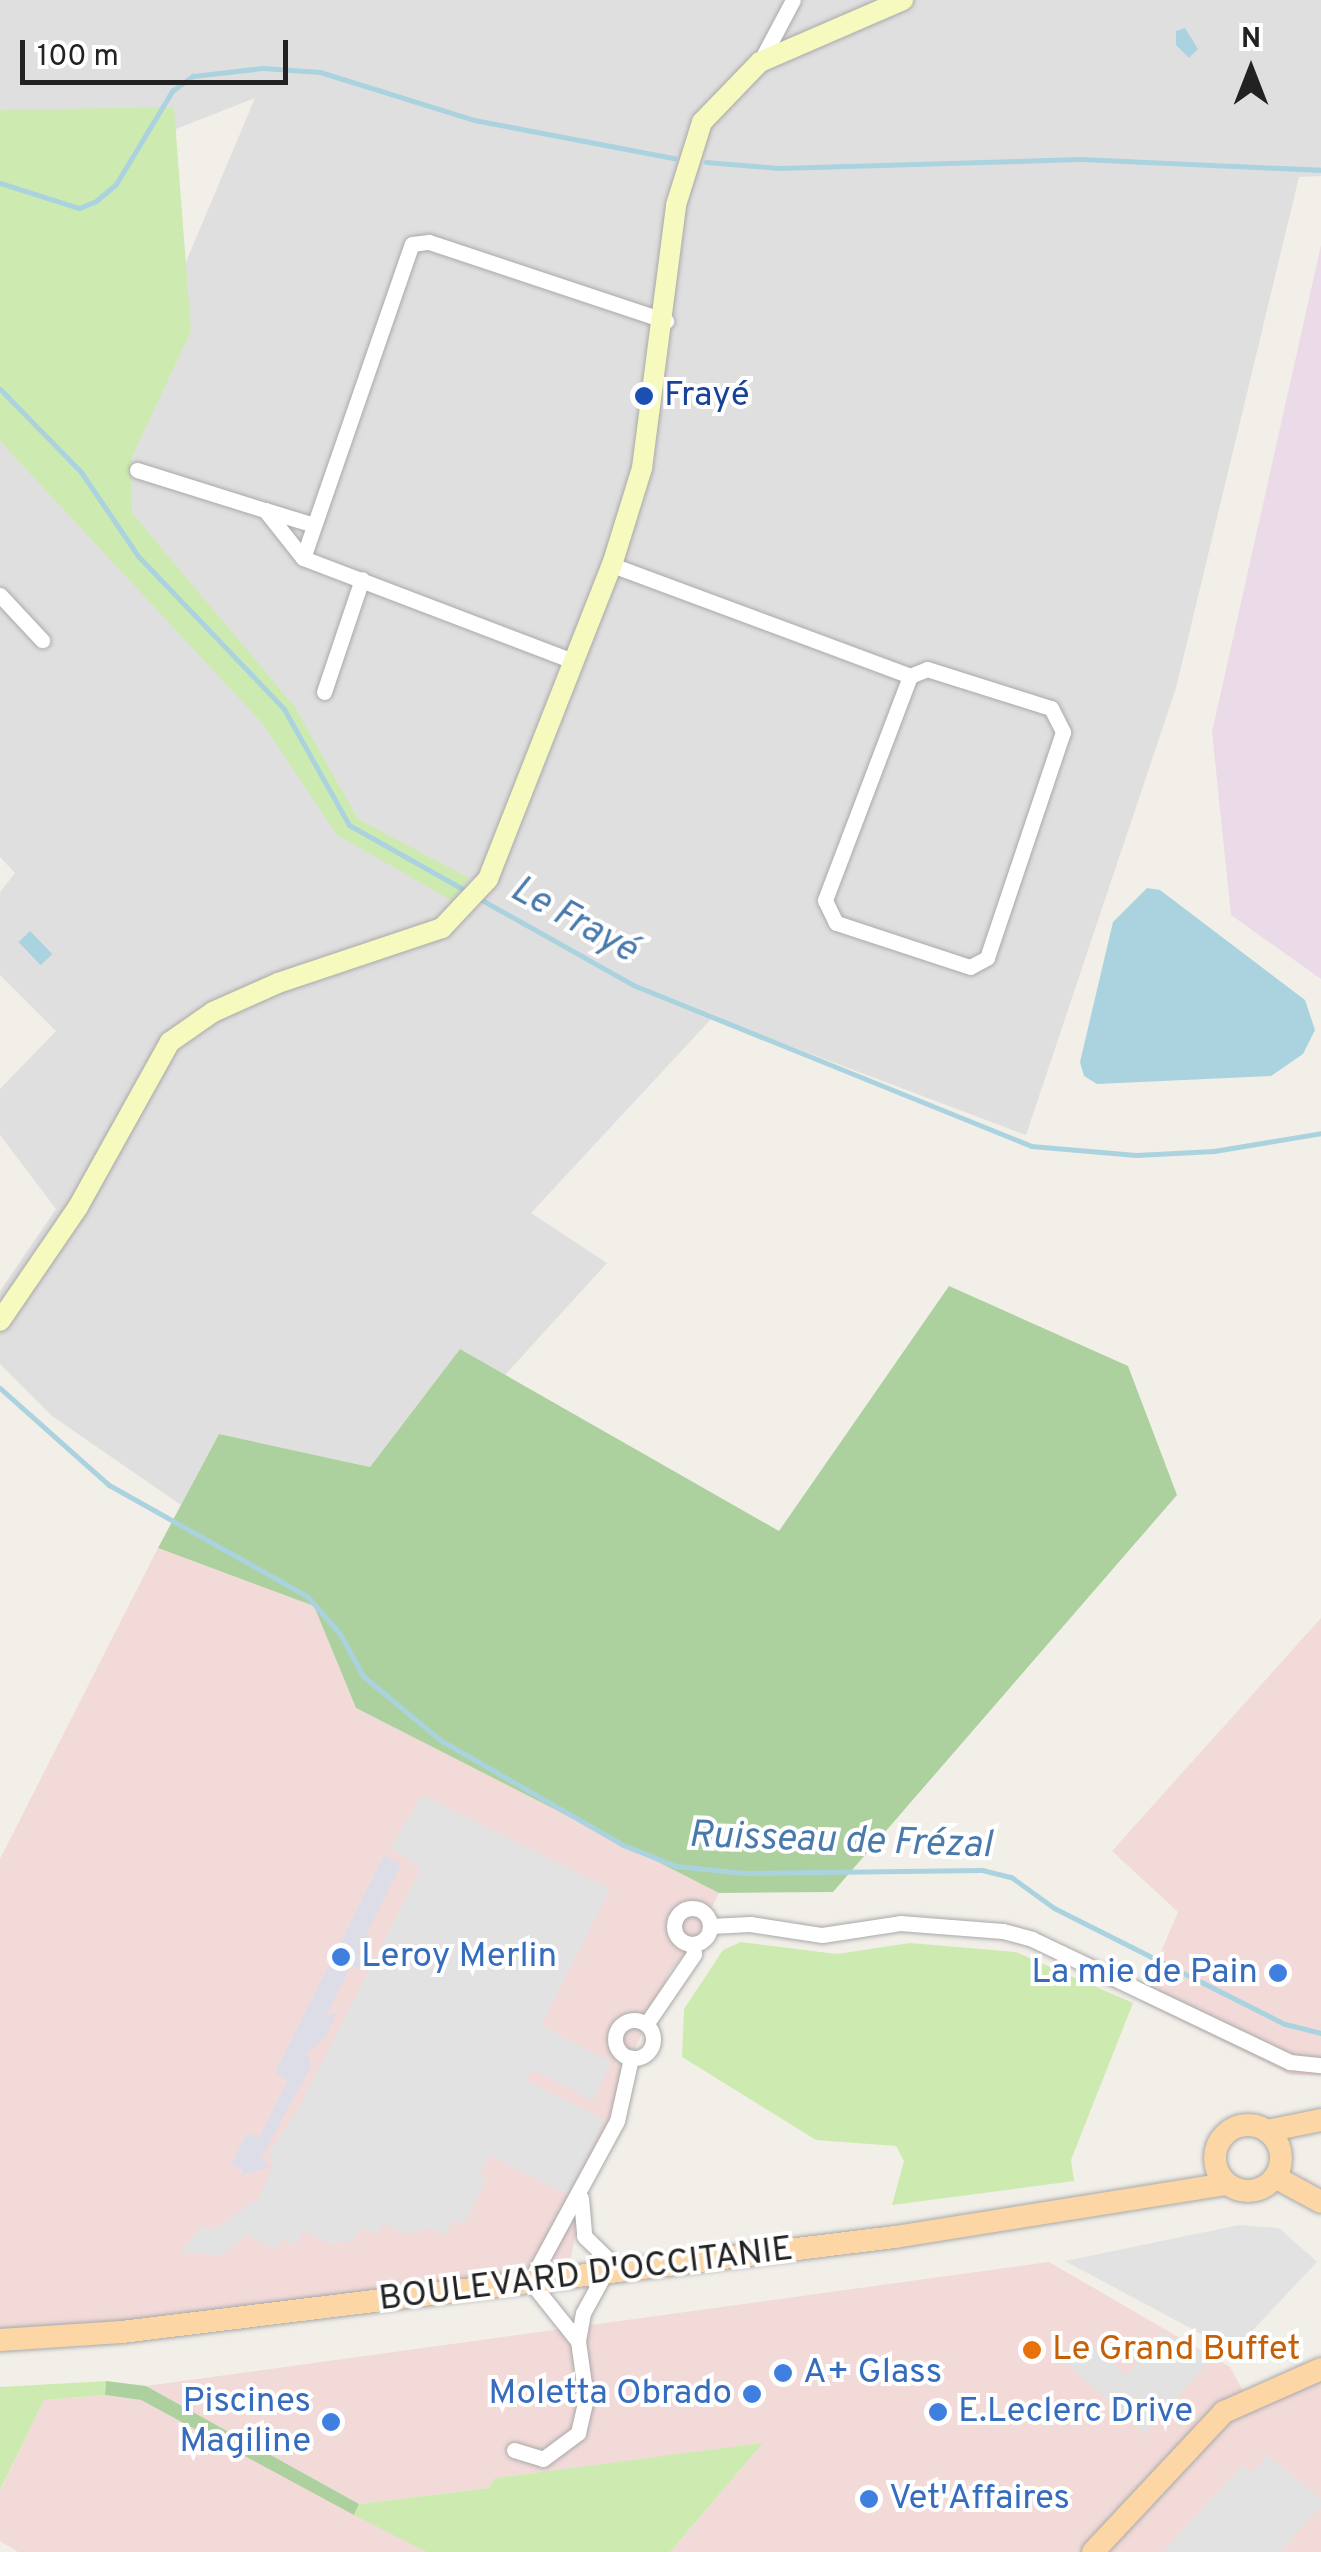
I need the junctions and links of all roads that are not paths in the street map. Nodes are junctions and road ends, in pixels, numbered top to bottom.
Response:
1 (793, 0) edge
2 (903, 0) edge
3 (760, 62) junction
4 (666, 321) junction
5 (137, 470) dead end
6 (266, 510) junction
7 (314, 525) junction
8 (303, 558) junction
9 (612, 565) junction
10 (362, 579) junction
11 (0, 595) edge
12 (42, 640) dead end
13 (575, 662) junction
14 (910, 676) junction
15 (324, 692) dead end
16 (0, 1321) edge
17 (710, 1926) junction
18 (693, 1944) junction
19 (646, 2024) junction
20 (631, 2058) junction
21 (1321, 2065) edge
22 (1321, 2122) edge
23 (1267, 2131) junction
24 (1214, 2159) junction
25 (1278, 2166) junction
26 (1227, 2184) junction
27 (1170, 2190) junction
28 (582, 2194) junction
29 (1321, 2202) edge
30 (613, 2272) junction
31 (530, 2281) junction
32 (0, 2340) edge
33 (578, 2341) junction
34 (1321, 2369) edge
35 (514, 2450) dead end
36 (1093, 2552) edge

1 - 3 street
2 - 3 street
3 - 4 street
4 - 7 street
4 - 9 street
5 - 6 street
6 - 7 street
6 - 8 street
7 - 8 street
8 - 10 street
9 - 13 street
9 - 14 street
10 - 13 street
10 - 15 street
11 - 12 street
13 - 16 street
14 - 14 street
17 - 18 street
17 - 18 street
17 - 21 street
18 - 19 street
19 - 20 street
19 - 20 street
20 - 28 street
22 - 23 main road, BOULEVARD D'OCCITANIE
22 - 25 main road, BOULEVARD D'OCCITANIE
23 - 24 main road, BOULEVARD D'OCCITANIE
23 - 25 main road
24 - 26 main road
24 - 27 main road, BOULEVARD D'OCCITANIE
25 - 26 main road, BOULEVARD D'OCCITANIE
25 - 29 main road
26 - 27 main road, BOULEVARD D'OCCITANIE
27 - 30 main road, BOULEVARD D'OCCITANIE
28 - 30 street
28 - 31 street
30 - 31 main road, BOULEVARD D'OCCITANIE
30 - 33 street
31 - 32 main road, BOULEVARD D'OCCITANIE
31 - 33 street
33 - 35 street
34 - 36 main road

